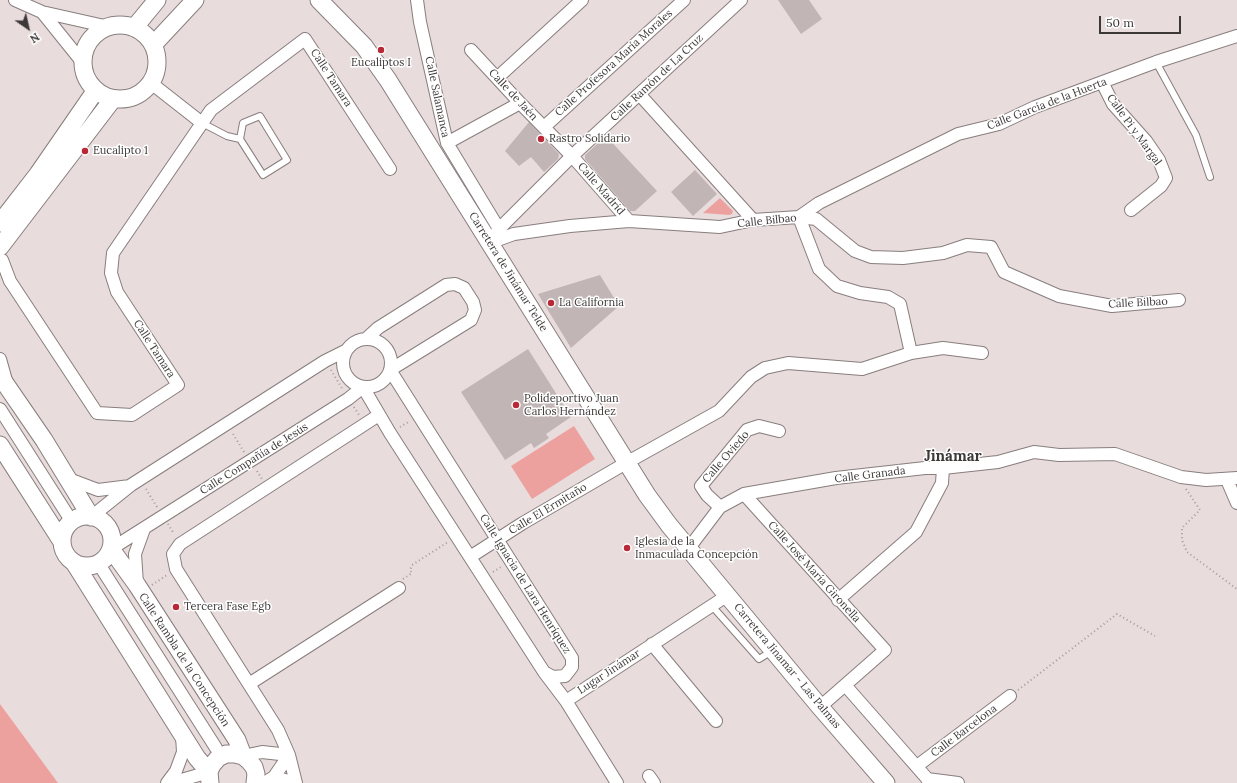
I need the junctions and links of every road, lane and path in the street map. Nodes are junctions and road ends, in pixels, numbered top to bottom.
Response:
1 (15, 0) edge
2 (157, 0) edge
3 (194, 0) edge
4 (320, 0) edge
5 (417, 0) edge
6 (582, 0) edge
7 (684, 0) edge
8 (741, 0) edge
9 (42, 12) junction
10 (109, 27) junction
11 (134, 28) junction
12 (1237, 36) edge
13 (153, 44) junction
14 (471, 50) dead end
15 (1156, 62) junction
16 (83, 63) junction
17 (497, 78) junction
18 (1102, 82) junction
19 (151, 83) junction
20 (96, 90) junction
21 (640, 95) junction
22 (113, 99) junction
23 (520, 103) junction
24 (202, 123) junction
25 (544, 127) junction
26 (240, 139) junction
27 (447, 143) junction
28 (572, 156) junction
29 (390, 169) dead end
30 (1210, 177) dead end
31 (1132, 210) dead end
32 (799, 217) junction
33 (754, 220) junction
34 (629, 221) junction
35 (0, 223) edge
36 (494, 236) junction
37 (1, 255) edge
38 (1179, 300) dead end
39 (366, 339) junction
40 (345, 352) junction
41 (911, 353) junction
42 (982, 353) dead end
43 (0, 359) edge
44 (390, 370) junction
45 (4, 382) edge
46 (363, 387) junction
47 (0, 409) edge
48 (380, 415) junction
49 (418, 415) junction
50 (779, 431) dead end
51 (390, 433) junction
52 (0, 445) edge
53 (626, 463) junction
54 (943, 468) junction
55 (1181, 477) junction
56 (69, 479) junction
57 (1232, 479) edge
58 (131, 485) junction
59 (744, 494) junction
60 (1237, 503) edge
61 (720, 507) junction
62 (67, 514) dead end
63 (91, 517) junction
64 (144, 529) junction
65 (457, 536) junction
66 (497, 540) junction
67 (62, 542) junction
68 (689, 548) junction
69 (111, 550) junction
70 (470, 556) junction
71 (511, 561) junction
72 (75, 564) junction
73 (102, 569) dead end
74 (483, 578) junction
75 (137, 585) junction
76 (399, 588) joint
77 (1237, 589) edge
78 (728, 595) junction
79 (838, 600) junction
80 (712, 606) junction
81 (1155, 636) dead end
82 (652, 644) junction
83 (773, 651) junction
84 (544, 672) junction
85 (566, 676) junction
86 (249, 684) junction
87 (845, 685) junction
88 (1010, 696) joint
89 (566, 701) junction
90 (820, 707) junction
91 (716, 720) dead end
92 (278, 730) junction
93 (181, 733) junction
94 (216, 748) dead end
95 (262, 752) junction
96 (289, 755) junction
97 (243, 756) junction
98 (917, 766) junction
99 (209, 778) edge
100 (269, 780) edge
101 (929, 781) edge
102 (167, 783) edge
103 (171, 783) edge
104 (255, 783) edge
105 (296, 783) edge
106 (617, 783) edge
107 (886, 783) edge
108 (958, 783) edge

1 - 9 street
2 - 11 street
3 - 13 street
4 - 36 street, Carretera de Jinámar Telde
5 - 27 street, Calle Salamanca
6 - 17 street
7 - 25 street, Calle Profesora María Morales
8 - 21 street, Calle Ramón de La Cruz
9 - 10 street
9 - 16 street
10 - 11 street
10 - 16 street
11 - 13 street
12 - 15 street, Calle García de la Huerta
13 - 19 street
14 - 17 street, Calle de Jaén
15 - 18 street, Calle García de la Huerta
15 - 30 lane
16 - 20 street
17 - 23 street, Calle de Jaén
18 - 31 street, Calle Pi y Margal
18 - 32 street, Calle García de la Huerta
19 - 22 street
19 - 24 street
20 - 22 street
20 - 35 street
21 - 28 street, Calle Ramón de La Cruz
21 - 33 street
22 - 37 street
23 - 25 street, Calle de Jaén
23 - 27 street
24 - 26 lane
24 - 29 street, Calle Tamara
24 - 37 street, Calle Tamara
25 - 28 street, Calle de Jaén
26 - 26 lane
27 - 36 street, Calle Salamanca
28 - 34 street, Calle Madrid
28 - 36 street, Calle Ramón de La Cruz
32 - 33 street, Calle Bilbao
32 - 38 street, Calle Bilbao
32 - 41 street
33 - 34 street, Calle Bilbao
34 - 36 street, Calle Bilbao
36 - 53 street, Carretera de Jinámar Telde
39 - 40 street
39 - 44 street
39 - 44 street
40 - 46 street
40 - 58 street
41 - 42 street, Calle El Ermitaño
41 - 53 street, Calle El Ermitaño
43 - 45 street
44 - 46 street
44 - 49 street, Calle Ignacia de Lara Henríquez
45 - 56 street
46 - 48 street
46 - 64 street, Calle Compañía de Jesús
47 - 62 street
48 - 51 street
48 - 86 street
49 - 51 path
49 - 66 street, Calle Ignacia de Lara Henríquez
50 - 61 street, Calle Oviedo
51 - 65 street
52 - 67 street
53 - 66 street, Calle El Ermitaño
53 - 68 street, Carretera de Jinámar Telde
54 - 55 street, Calle Granada
54 - 59 street, Calle Granada
54 - 79 street
55 - 57 street, Calle Granada
55 - 77 path
56 - 58 street
56 - 63 street
57 - 60 street
58 - 63 street
59 - 61 street, Calle Granada
59 - 79 street, Calle José María Gironella
61 - 68 street, Calle Granada
63 - 67 street
63 - 69 street
64 - 69 street, Calle Compañía de Jesús
64 - 75 street
65 - 70 street
65 - 76 path
66 - 70 street, Calle El Ermitaño
66 - 71 street, Calle Ignacia de Lara Henríquez
67 - 72 street
68 - 78 street, Carretera Jinamar - Las Palmas
69 - 72 street
69 - 75 street, Calle Rambla de la Concepción
70 - 74 street
71 - 74 path
71 - 85 street, Calle Ignacia de Lara Henríquez
72 - 93 street
73 - 94 street
74 - 84 street
75 - 97 street, Calle Rambla de la Concepción
76 - 86 street
78 - 80 street, Lugar Jinámar
78 - 83 street, Carretera Jinamar - Las Palmas
79 - 87 street, Calle José María Gironella
80 - 82 street, Lugar Jinámar
80 - 83 lane
81 - 88 path
82 - 89 street, Lugar Jinámar
82 - 91 street, Lugar Jinámar
83 - 90 street, Carretera Jinamar - Las Palmas
84 - 85 street
84 - 89 street
85 - 89 street
86 - 92 street
87 - 90 street
87 - 98 street
88 - 98 street, Calle Barcelona
89 - 106 street
90 - 107 street, Carretera Jinamar - Las Palmas
92 - 95 street
92 - 96 street
93 - 99 street
93 - 102 street
95 - 96 street
95 - 97 street
96 - 100 street
96 - 105 street
97 - 99 street
97 - 104 street, Calle Rambla de la Concepción
98 - 101 street
99 - 103 street
100 - 105 street
101 - 108 street

